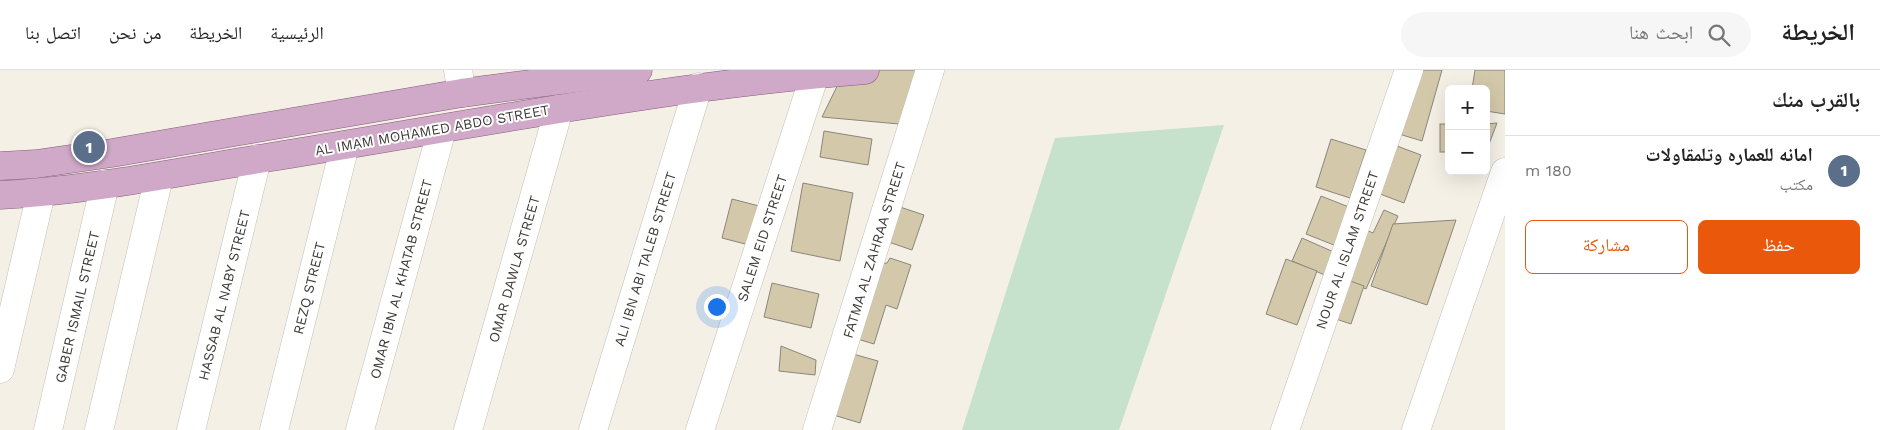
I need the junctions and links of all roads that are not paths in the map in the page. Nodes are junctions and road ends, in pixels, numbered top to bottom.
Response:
1 (638, 70) edge
2 (865, 70) edge
3 (930, 70) edge
4 (1409, 70) edge
5 (815, 74) junction
6 (460, 82) edge
7 (698, 87) junction
8 (559, 109) junction
9 (442, 129) junction
10 (344, 145) junction
11 (257, 159) junction
12 (0, 166) edge
13 (1505, 172) edge
14 (159, 176) junction
15 (105, 184) junction
16 (41, 193) junction
17 (0, 195) edge
18 (0, 369) edge
19 (48, 430) edge
20 (99, 430) edge
21 (191, 430) edge
22 (274, 430) edge
23 (360, 430) edge
24 (468, 430) edge
25 (593, 430) edge
26 (700, 430) edge
27 (817, 430) edge
28 (1286, 430) edge
29 (1416, 430) edge

1 - 6 main road, AL IMAM MOHAMED ABDO STREET
2 - 5 main road, AL IMAM MOHAMED ABDO STREET
3 - 27 street, FATMA AL ZAHRAA STREET
4 - 28 street, NOUR AL ISLAM STREET
5 - 7 main road, AL IMAM MOHAMED ABDO STREET
5 - 26 street, SALEM EID STREET
6 - 12 main road, AL IMAM MOHAMED ABDO STREET
7 - 8 main road, AL IMAM MOHAMED ABDO STREET
7 - 25 street, ALI IBN ABI TALEB STREET
8 - 9 main road, AL IMAM MOHAMED ABDO STREET
8 - 24 street, OMAR DAWLA STREET
9 - 10 main road, AL IMAM MOHAMED ABDO STREET
9 - 23 street, OMAR IBN AL KHATAB STREET
10 - 11 main road, AL IMAM MOHAMED ABDO STREET
10 - 22 street, REZQ STREET
11 - 14 main road, AL IMAM MOHAMED ABDO STREET
11 - 21 street, HASSAB AL NABY STREET
13 - 29 street
14 - 15 main road, AL IMAM MOHAMED ABDO STREET
14 - 20 street
15 - 16 main road, AL IMAM MOHAMED ABDO STREET
15 - 19 street, GABER ISMAIL STREET
16 - 17 main road, AL IMAM MOHAMED ABDO STREET
16 - 18 street

